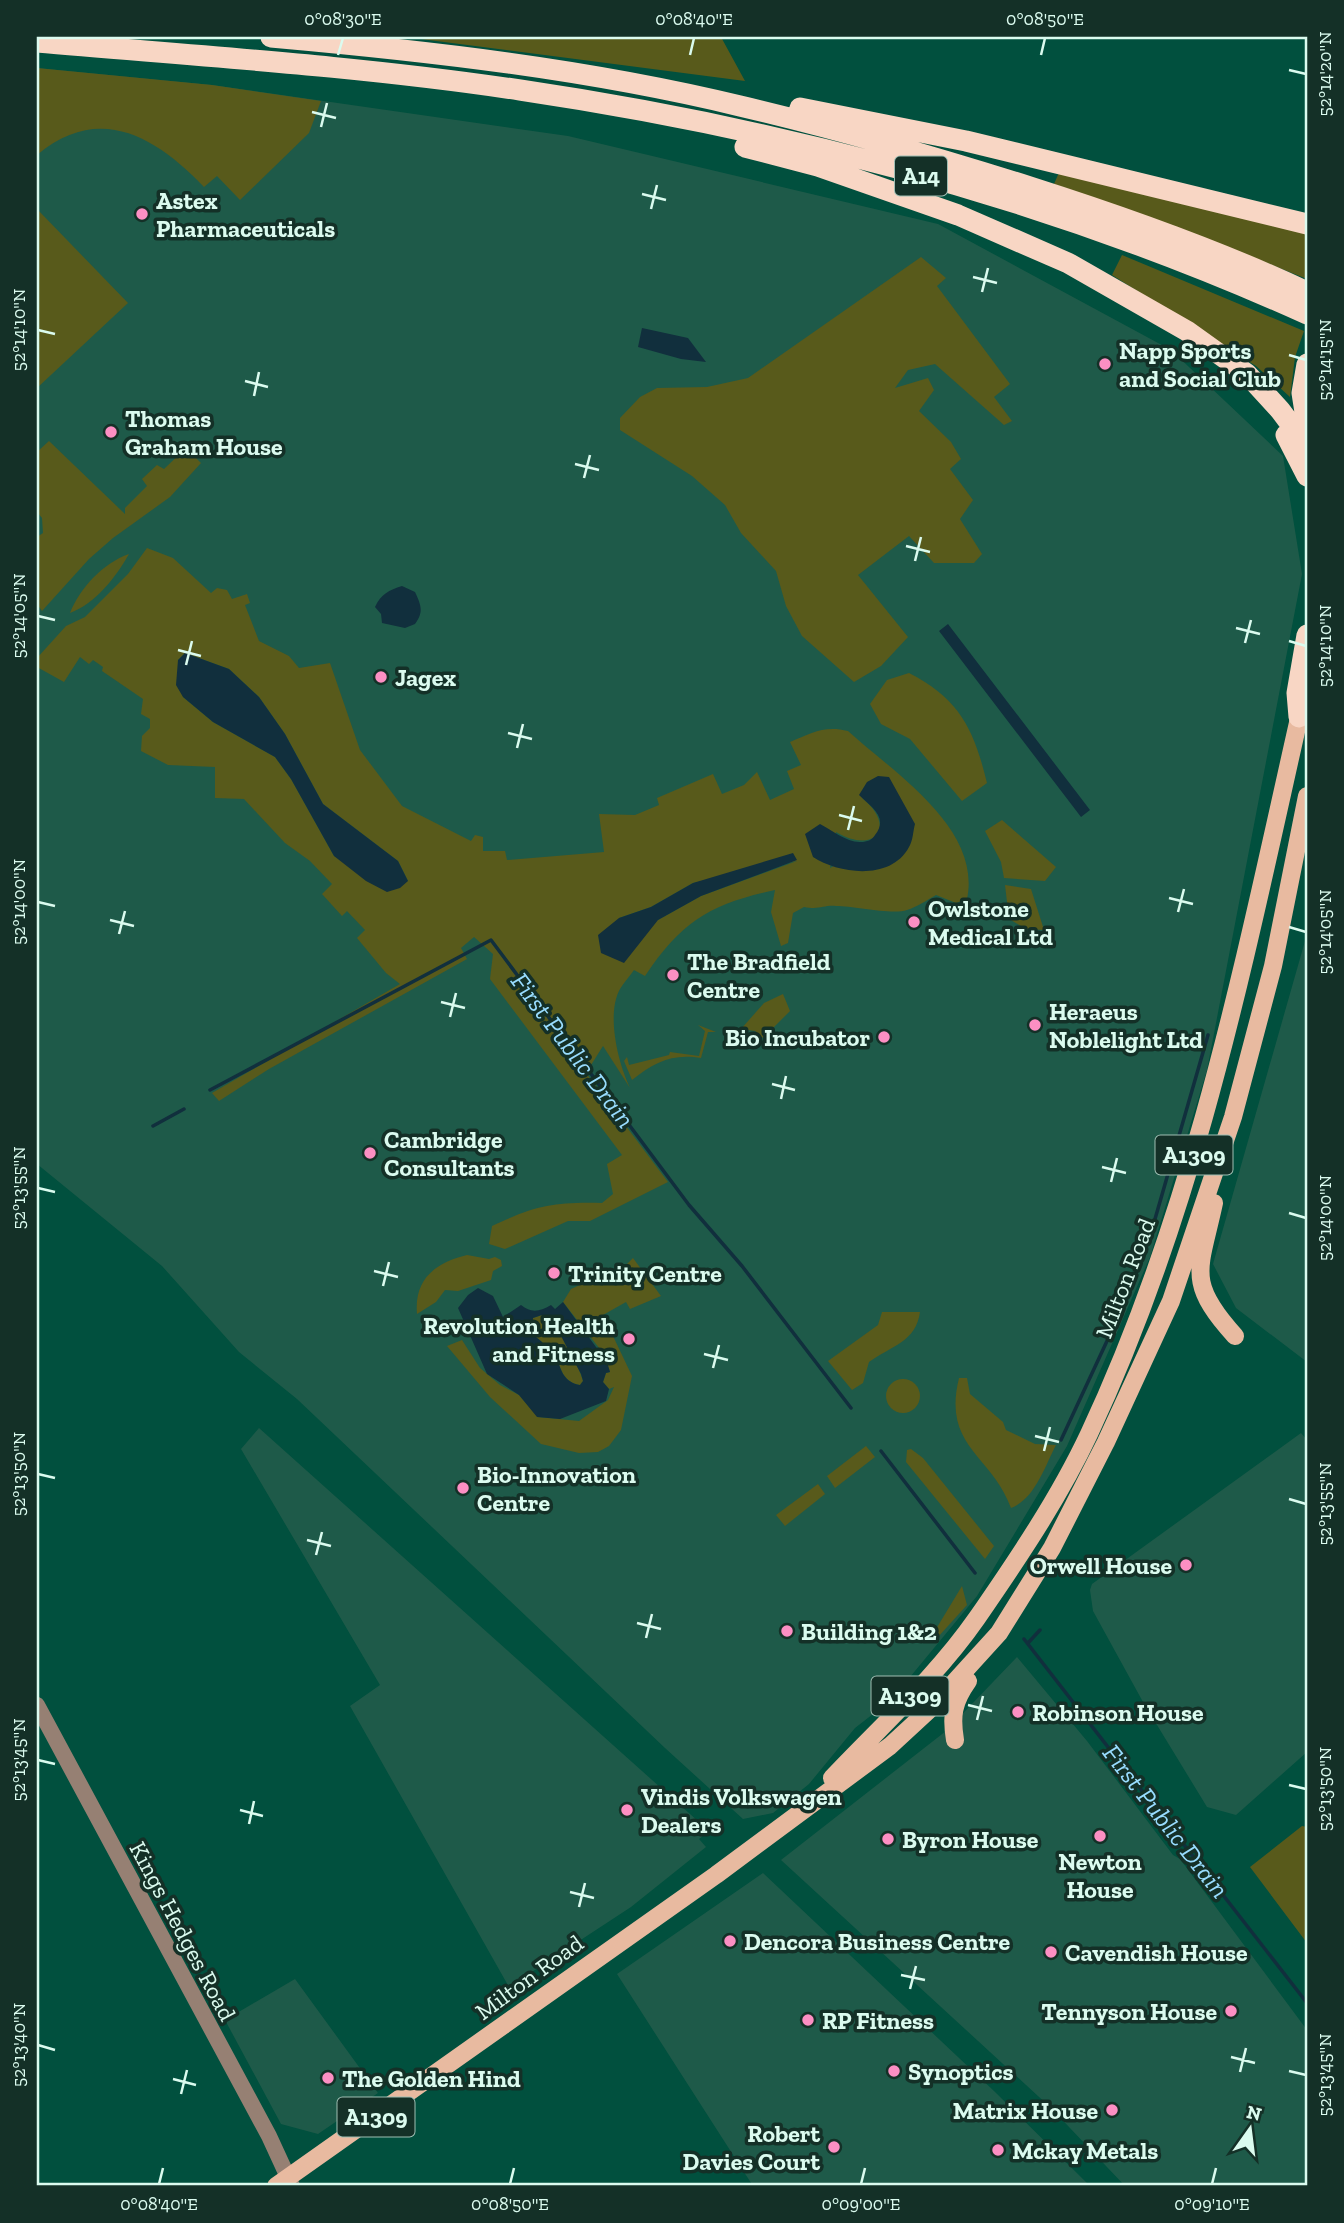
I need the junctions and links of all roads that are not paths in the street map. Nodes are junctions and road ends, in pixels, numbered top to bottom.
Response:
1 (271, 37) edge
2 (37, 42) edge
3 (520, 90) junction
4 (739, 105) junction
5 (1138, 184) junction
6 (1307, 209) edge
7 (1307, 224) edge
8 (1307, 292) edge
9 (1132, 300) junction
10 (1307, 314) edge
11 (1306, 366) edge
12 (1307, 425) edge
13 (1307, 446) edge
14 (1307, 477) edge
15 (1307, 635) edge
16 (1307, 683) edge
17 (1299, 717) junction
18 (1307, 796) edge
19 (1233, 1117) junction
20 (1235, 1336) dead end
21 (1107, 1442) junction
22 (1024, 1545) junction
23 (987, 1648) junction
24 (37, 1705) edge
25 (929, 1710) junction
26 (955, 1741) dead end
27 (854, 1755) junction
28 (808, 1804) junction
29 (285, 2183) edge

1 - 4 highway, A14
2 - 3 highway, A14
3 - 9 highway, A14
3 - 10 highway, A14
4 - 5 highway, A14
4 - 8 highway, A14
5 - 6 highway, A14
5 - 7 highway, A14
9 - 13 highway, A14
9 - 14 highway
11 - 12 highway
15 - 17 highway
16 - 17 main road, Milton Road / A1309
17 - 22 main road, Milton Road / A1309
18 - 19 main road, Milton Road / A1309
19 - 20 main road, A1309
19 - 21 main road, Milton Road / A1309
21 - 22 main road, A1309
21 - 23 main road, Milton Road / A1309
22 - 27 main road, Milton Road / A1309
23 - 25 main road, Milton Road / A1309
23 - 26 main road, A1309
24 - 29 street, Kings Hedges Road
25 - 27 main road, A1309
25 - 28 main road, Milton Road / A1309
27 - 28 main road, Milton Road / A1309
28 - 29 main road, Milton Road / A1309

